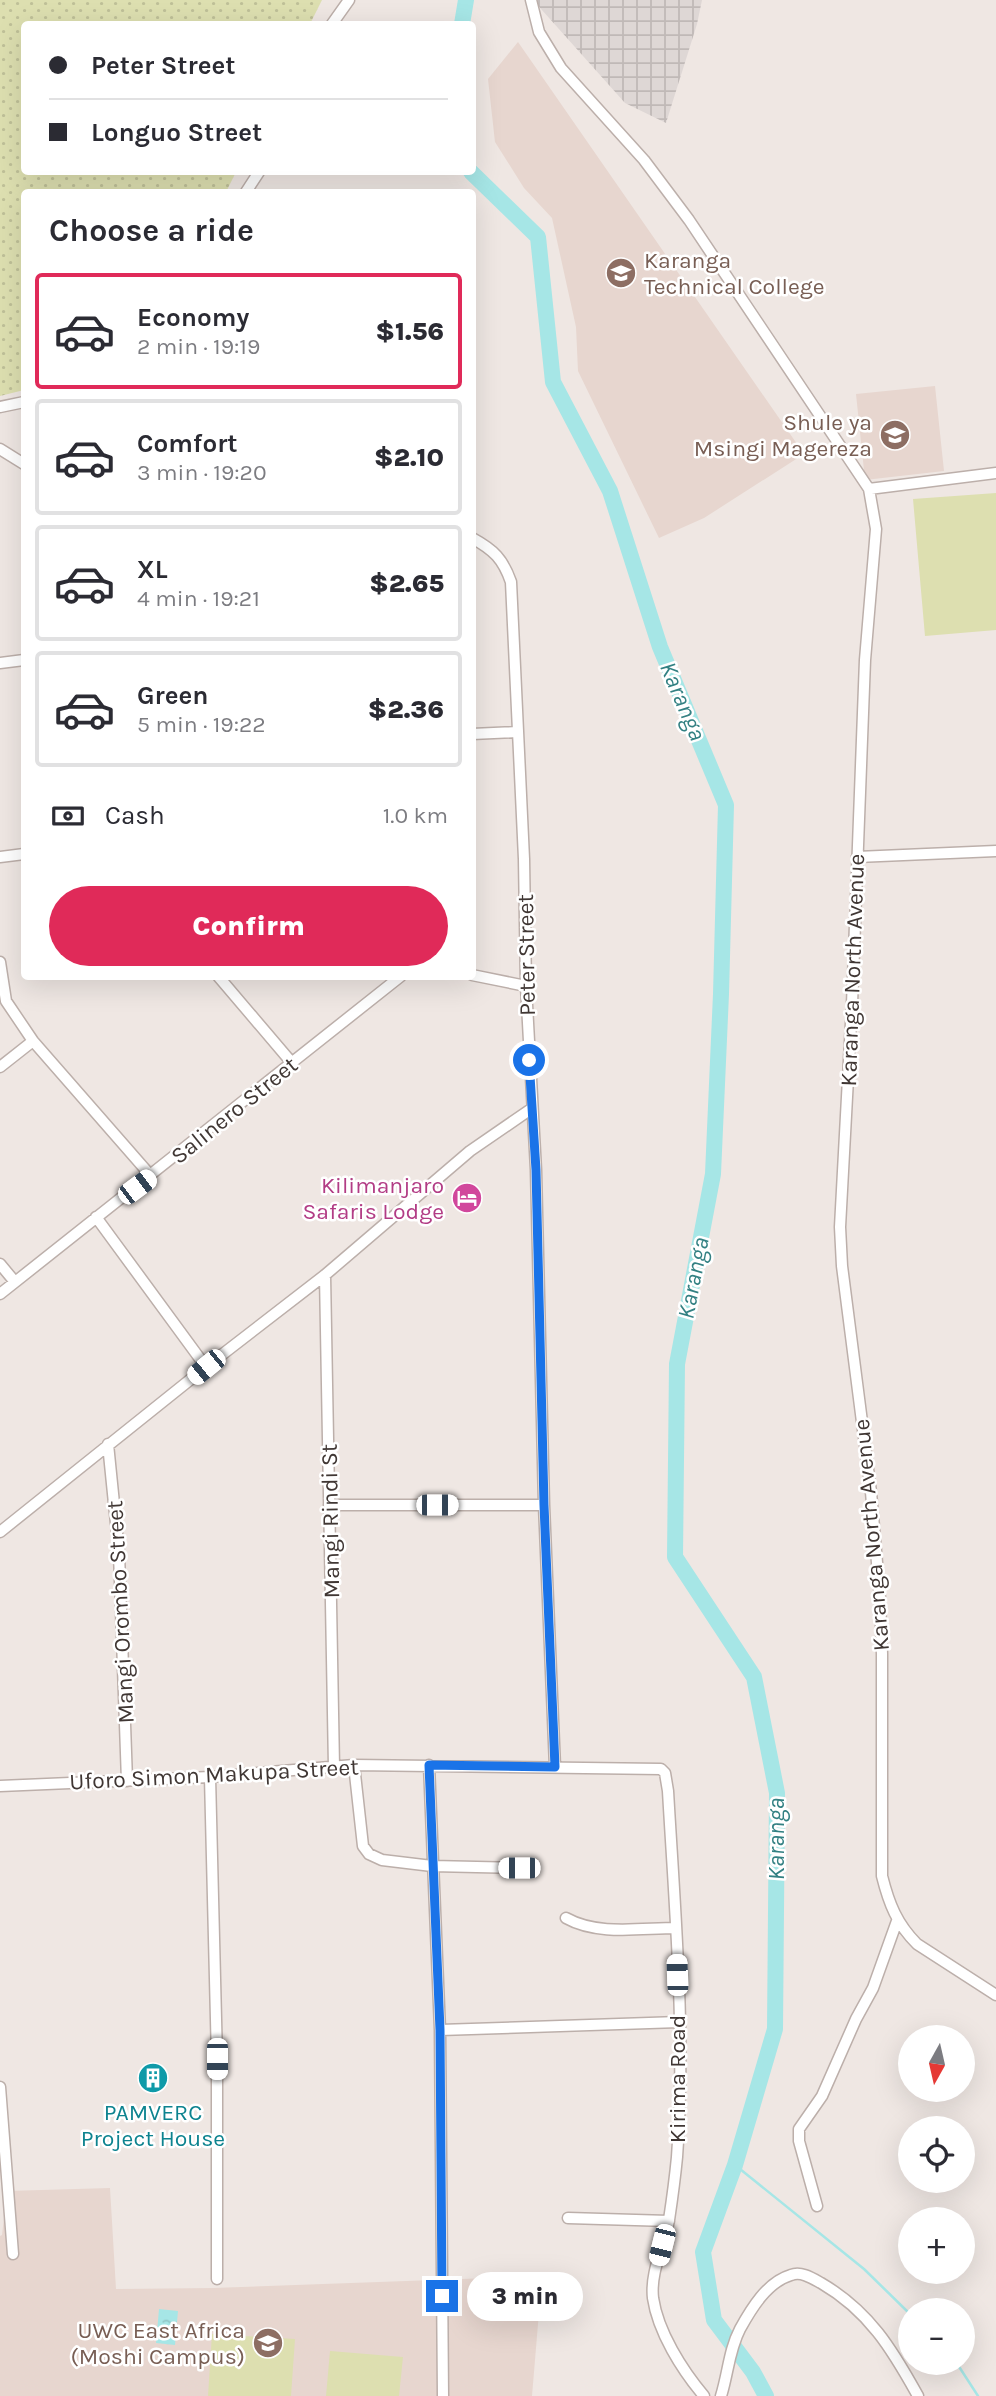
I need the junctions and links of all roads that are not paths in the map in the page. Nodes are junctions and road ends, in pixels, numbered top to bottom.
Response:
1 (349, 0) edge
2 (531, 0) edge
3 (334, 21) edge
4 (21, 402) edge
5 (0, 408) edge
6 (0, 449) edge
7 (21, 462) edge
8 (996, 473) edge
9 (869, 489) junction
10 (476, 540) edge
11 (21, 660) edge
12 (0, 663) edge
13 (517, 732) junction
14 (476, 734) edge
15 (996, 850) edge
16 (21, 854) edge
17 (0, 857) edge
18 (857, 857) junction
19 (0, 962) edge
20 (476, 976) edge
21 (221, 980) edge
22 (396, 980) edge
23 (526, 986) junction
24 (33, 1041) junction
25 (292, 1063) junction
26 (0, 1067) edge
27 (531, 1109) junction
28 (151, 1176) junction
29 (96, 1217) junction
30 (0, 1264) edge
31 (325, 1275) junction
32 (15, 1282) junction
33 (0, 1294) edge
34 (206, 1367) junction
35 (108, 1444) junction
36 (329, 1505) junction
37 (544, 1505) junction
38 (0, 1532) edge
39 (354, 1765) junction
40 (429, 1765) junction
41 (334, 1767) junction
42 (555, 1767) junction
43 (210, 1777) junction
44 (127, 1781) junction
45 (0, 1786) edge
46 (432, 1866) junction
47 (519, 1868) dead end
48 (566, 1918) dead end
49 (897, 1921) junction
50 (676, 1928) junction
51 (996, 1995) edge
52 (678, 2022) junction
53 (440, 2030) junction
54 (0, 2087) edge
55 (817, 2206) dead end
56 (568, 2218) dead end
57 (668, 2221) junction
58 (13, 2254) dead end
59 (217, 2279) dead end
60 (443, 2396) edge
61 (704, 2396) edge
62 (721, 2396) edge
63 (918, 2396) edge

1 - 3 street
2 - 9 street, Karanga North Avenue
4 - 5 street
6 - 7 street
8 - 9 street
9 - 18 street, Karanga North Avenue
10 - 13 street, Peter Street
11 - 12 street
13 - 14 street
13 - 23 street, Peter Street
15 - 18 street
16 - 17 street
18 - 49 street, Karanga North Avenue
19 - 24 street
20 - 23 street
21 - 25 street
22 - 25 street, Salinero Street
23 - 27 street, Peter Street
24 - 26 street
24 - 28 street
25 - 28 street, Salinero Street
27 - 31 street
27 - 37 street, Peter Street
28 - 29 street, Salinero Street
29 - 32 street, Salinero Street
29 - 34 street
30 - 32 street
31 - 34 street
31 - 36 street, Mangi Rindi St
32 - 33 street, Salinero Street
34 - 35 street
35 - 38 street
35 - 44 street, Mangi Orombo Street
36 - 37 street
36 - 41 street, Mangi Rindi St
37 - 42 street, Peter Street
39 - 40 street, Uforo Simon Makupa Street
39 - 41 street, Uforo Simon Makupa Street
39 - 46 street
40 - 42 street, Uforo Simon Makupa Street
40 - 46 street
41 - 43 street, Uforo Simon Makupa Street
42 - 50 street, Kirima Road
43 - 44 street, Uforo Simon Makupa Street
43 - 59 street
44 - 45 street, Uforo Simon Makupa Street
46 - 47 street
46 - 53 street
48 - 50 street
49 - 51 street, Karanga North Avenue
49 - 55 street
50 - 52 street, Kirima Road
52 - 53 street
52 - 57 street, Kirima Road
53 - 60 street
54 - 58 street
56 - 57 street
57 - 61 street, Kirima Road
62 - 63 street

